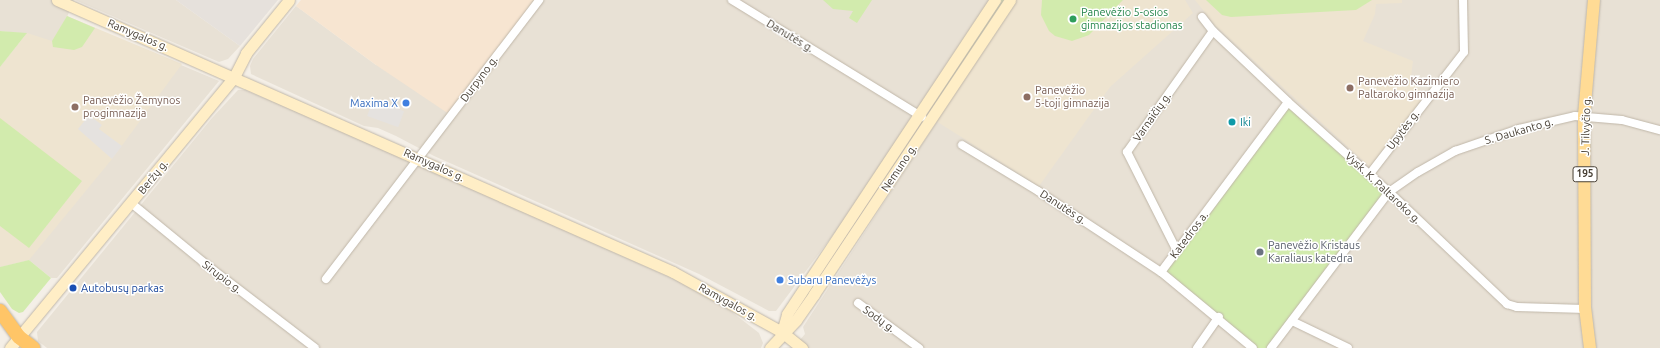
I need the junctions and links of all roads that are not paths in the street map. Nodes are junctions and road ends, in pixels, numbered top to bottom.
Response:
1 (57, 0) edge
2 (289, 0) edge
3 (539, 0) edge
4 (732, 0) edge
5 (995, 0) edge
6 (1010, 0) edge
7 (1463, 0) edge
8 (1594, 0) edge
9 (1202, 17) dead end
10 (1213, 31) junction
11 (234, 77) junction
12 (1288, 102) junction
13 (919, 115) junction
14 (1584, 116) junction
15 (930, 122) junction
16 (1660, 130) edge
17 (962, 145) dead end
18 (419, 158) junction
19 (1369, 175) junction
20 (1389, 192) junction
21 (131, 203) junction
22 (1177, 252) junction
23 (1161, 272) junction
24 (326, 279) dead end
25 (858, 303) dead end
26 (1585, 309) junction
27 (0, 311) edge
28 (1219, 317) junction
29 (1292, 321) junction
30 (782, 332) junction
31 (15, 343) edge
32 (33, 348) edge
33 (315, 348) edge
34 (770, 348) edge
35 (802, 348) edge
36 (919, 348) edge
37 (1198, 348) edge
38 (1253, 348) edge
39 (1271, 348) edge
40 (1348, 348) edge
41 (1590, 348) edge

1 - 11 main road, Ramygalos g.
2 - 11 main road, Beržų g.
3 - 18 street, Durpyno g.
4 - 13 street, Danutės g.
5 - 13 main road, Nemuno g.
6 - 15 main road, Nemuno g.
7 - 19 street, Upytės g.
8 - 14 main road, J. Tilvyčio g. / 195
9 - 10 street, Vysk. K. Paltaroko g.
10 - 12 street, Vysk. K. Paltaroko g.
10 - 22 street, Varnaičių g.
11 - 18 main road, Ramygalos g.
11 - 21 main road, Beržų g.
12 - 19 street, Vysk. K. Paltaroko g.
12 - 22 street, Katedros a.
13 - 15 street, Danutės g.
13 - 30 main road, Nemuno g.
14 - 16 street, S. Daukanto g.
14 - 20 street, S. Daukanto g.
14 - 26 main road, J. Tilvyčio g. / 195
15 - 30 main road, Nemuno g.
17 - 23 street, Danutės g.
18 - 24 street, Durpyno g.
18 - 30 main road, Ramygalos g.
19 - 20 street, Vysk. K. Paltaroko g.
20 - 26 street, Vysk. K. Paltaroko g.
20 - 29 street
21 - 31 main road, Beržų g.
21 - 33 street, Sirupio g.
22 - 23 street, Katedros a.
23 - 28 street
25 - 36 street, Sodų g.
26 - 41 main road, J. Tilvyčio g. / 195
27 - 31 highway
28 - 37 street
28 - 38 street
29 - 39 street
29 - 40 street
30 - 34 main road, Nemuno g.
30 - 35 main road, Ramygalos g.
31 - 32 highway

